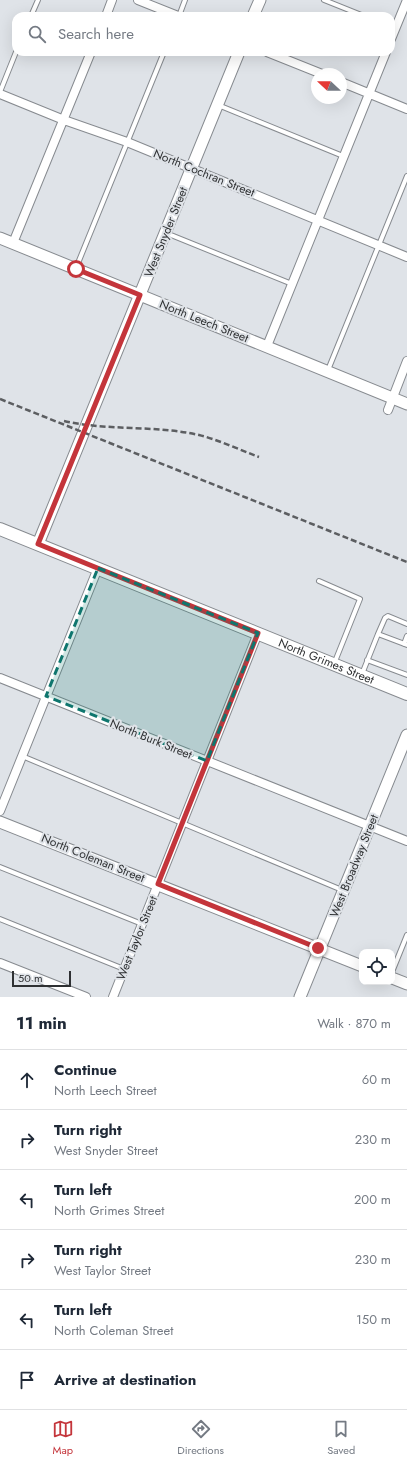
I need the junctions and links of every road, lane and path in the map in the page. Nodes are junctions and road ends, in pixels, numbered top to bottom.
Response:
1 (38, 0) edge
2 (112, 0) edge
3 (138, 0) edge
4 (185, 0) edge
5 (260, 0) edge
6 (324, 0) edge
7 (407, 0) edge
8 (33, 12) edge
9 (108, 12) edge
10 (168, 12) edge
11 (180, 12) edge
12 (255, 12) edge
13 (354, 12) edge
14 (395, 24) edge
15 (14, 56) edge
16 (89, 56) edge
17 (162, 56) edge
18 (237, 56) edge
19 (277, 56) edge
20 (384, 56) edge
21 (311, 70) edge
22 (347, 84) edge
23 (0, 93) edge
24 (369, 93) junction
25 (217, 105) junction
26 (407, 109) edge
27 (64, 120) junction
28 (127, 142) junction
29 (343, 156) junction
30 (192, 168) junction
31 (407, 176) edge
32 (317, 220) junction
33 (165, 233) junction
34 (0, 238) edge
35 (14, 243) junction
36 (380, 245) junction
37 (407, 257) edge
38 (76, 269) junction
39 (292, 284) junction
40 (140, 295) junction
41 (266, 346) junction
42 (407, 361) edge
43 (328, 372) junction
44 (392, 398) junction
45 (407, 404) edge
46 (388, 410) dead end
47 (0, 529) edge
48 (38, 544) junction
49 (98, 568) junction
50 (319, 581) dead end
51 (407, 624) edge
52 (258, 633) junction
53 (378, 634) junction
54 (407, 636) edge
55 (405, 645) edge
56 (368, 660) junction
57 (334, 664) junction
58 (361, 675) junction
59 (407, 675) edge
60 (0, 678) edge
61 (407, 694) edge
62 (46, 696) junction
63 (407, 734) edge
64 (22, 756) junction
65 (207, 761) junction
66 (0, 811) edge
67 (0, 822) edge
68 (183, 823) junction
69 (370, 826) junction
70 (407, 841) edge
71 (0, 867) edge
72 (158, 884) junction
73 (344, 890) junction
74 (0, 919) edge
75 (142, 924) junction
76 (407, 935) edge
77 (320, 950) junction
78 (0, 963) edge
79 (359, 965) edge
80 (395, 965) edge
81 (124, 969) junction
82 (395, 979) edge
83 (407, 984) edge
84 (86, 997) edge
85 (113, 997) edge
86 (300, 997) edge

1 - 8 lane
2 - 9 street
3 - 10 street
4 - 11 lane
5 - 12 street
6 - 13 lane
7 - 14 street
15 - 23 lane
16 - 27 street
17 - 28 lane
18 - 25 street, West Snyder Street
19 - 21 street
20 - 24 street
22 - 24 street
23 - 27 street, North Cochran Street
24 - 26 street
24 - 29 street
25 - 29 lane
25 - 30 street, West Snyder Street
27 - 28 street, North Cochran Street
27 - 35 street
28 - 30 street, North Cochran Street
28 - 38 lane
29 - 32 street
30 - 32 street, North Cochran Street
30 - 33 street, West Snyder Street
31 - 36 lane
32 - 36 street, North Cochran Street
32 - 39 street
33 - 39 lane
33 - 40 street, West Snyder Street
34 - 35 street, North Leech Street
35 - 38 street, North Leech Street
36 - 37 street, North Cochran Street
36 - 43 lane
38 - 40 street, North Leech Street
39 - 41 street
40 - 41 street, North Leech Street
40 - 48 street, West Snyder Street
41 - 43 street, North Leech Street
42 - 44 street
43 - 44 street, North Leech Street
44 - 45 street, North Leech Street
44 - 46 street
47 - 48 main road, North Grimes Street
48 - 49 main road, North Grimes Street
49 - 52 main road, North Grimes Street
49 - 62 street
50 - 57 lane
51 - 53 lane
52 - 57 main road, North Grimes Street
52 - 65 street, West Taylor Street
53 - 55 lane
53 - 56 lane
54 - 55 lane
56 - 58 lane
56 - 59 lane
57 - 58 main road, North Grimes Street
58 - 61 main road, North Grimes Street
60 - 62 street, North Burk Street
62 - 64 street
62 - 65 street, North Burk Street
63 - 69 street, West Broadway Street
64 - 66 street
64 - 68 lane
65 - 68 street, West Taylor Street
65 - 69 street, North Burk Street
67 - 72 street, North Coleman Street
68 - 72 street, West Taylor Street
68 - 73 lane
69 - 70 street, North Burk Street
69 - 73 street, West Broadway Street
71 - 75 lane
72 - 75 street, West Taylor Street
72 - 77 street, North Coleman Street
73 - 77 street, West Broadway Street
74 - 81 lane
75 - 81 street, West Taylor Street
76 - 80 lane
77 - 79 street, North Coleman Street
77 - 86 street, West Broadway Street
78 - 84 street
81 - 85 street, West Taylor Street
82 - 83 street

